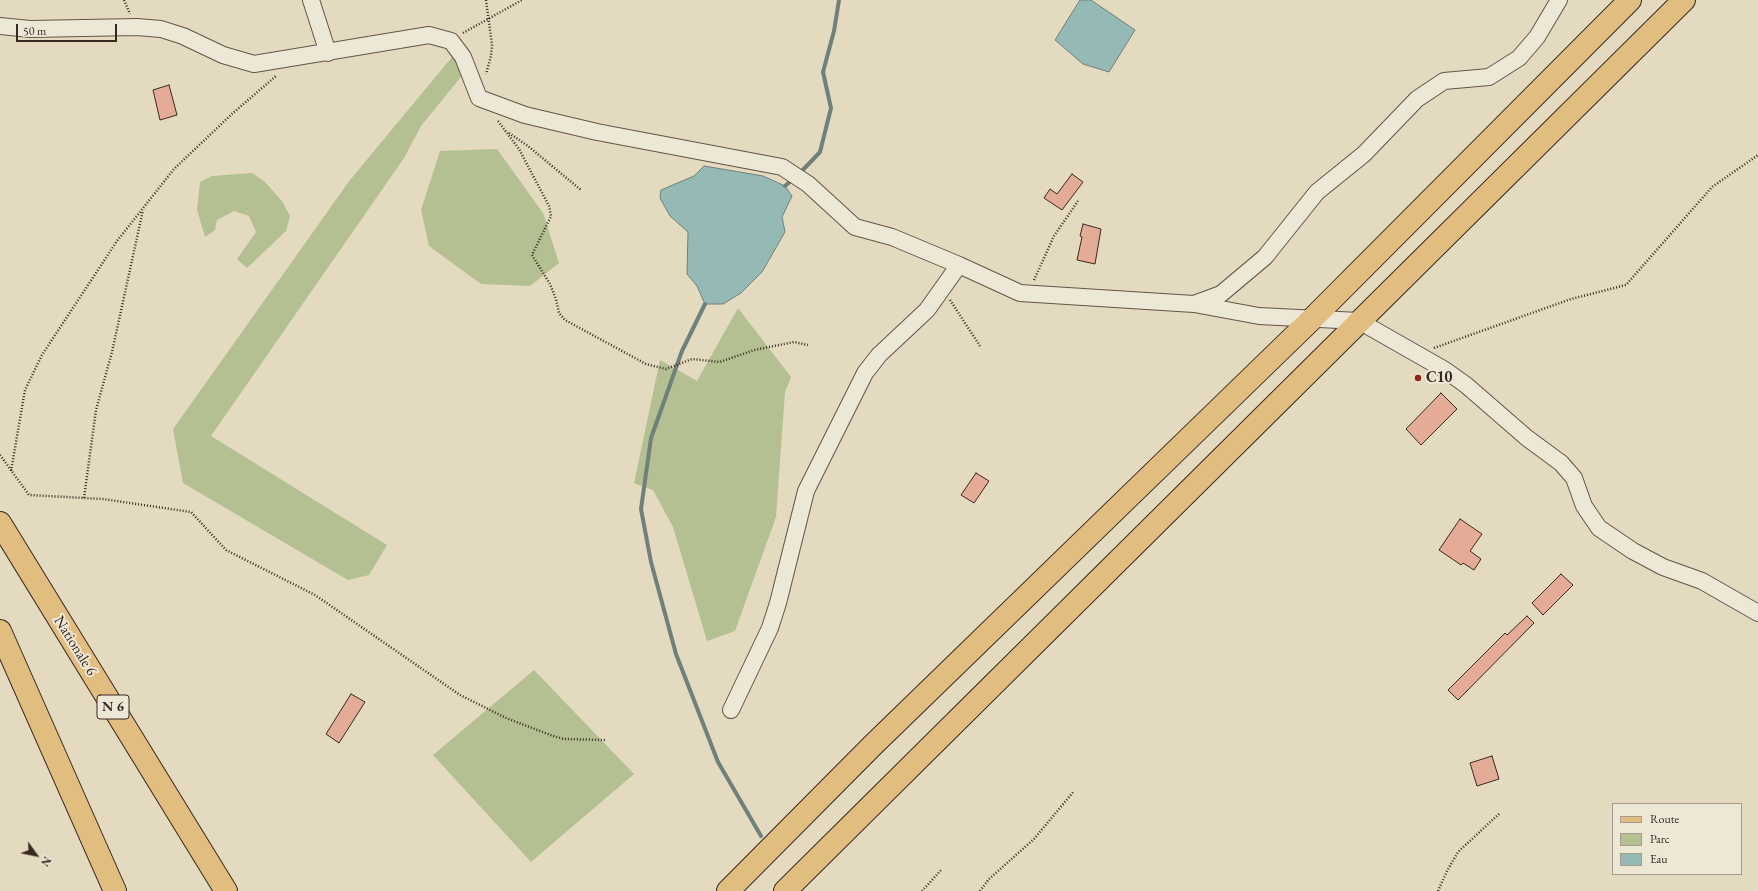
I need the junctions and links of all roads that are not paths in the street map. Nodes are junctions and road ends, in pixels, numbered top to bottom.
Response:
1 (311, 0) edge
2 (1558, 0) edge
3 (1630, 0) edge
4 (1684, 0) edge
5 (0, 26) edge
6 (328, 53) junction
7 (960, 265) junction
8 (1194, 304) junction
9 (1313, 318) junction
10 (1359, 321) junction
11 (0, 523) edge
12 (1758, 613) edge
13 (0, 631) edge
14 (732, 710) dead end
15 (873, 746) junction
16 (897, 778) junction
17 (116, 891) edge
18 (226, 891) edge
19 (716, 891) edge
20 (728, 891) edge
21 (784, 891) edge
22 (792, 891) edge

1 - 6 street
2 - 8 street
3 - 9 main road
4 - 10 main road
5 - 6 street
6 - 7 street
7 - 8 street
7 - 14 street
8 - 9 street
9 - 10 street
9 - 15 main road
10 - 12 street
10 - 16 main road
11 - 18 main road, Nationale 6 / N 6
13 - 17 main road
15 - 19 main road
15 - 20 main road
16 - 21 main road
16 - 22 main road

